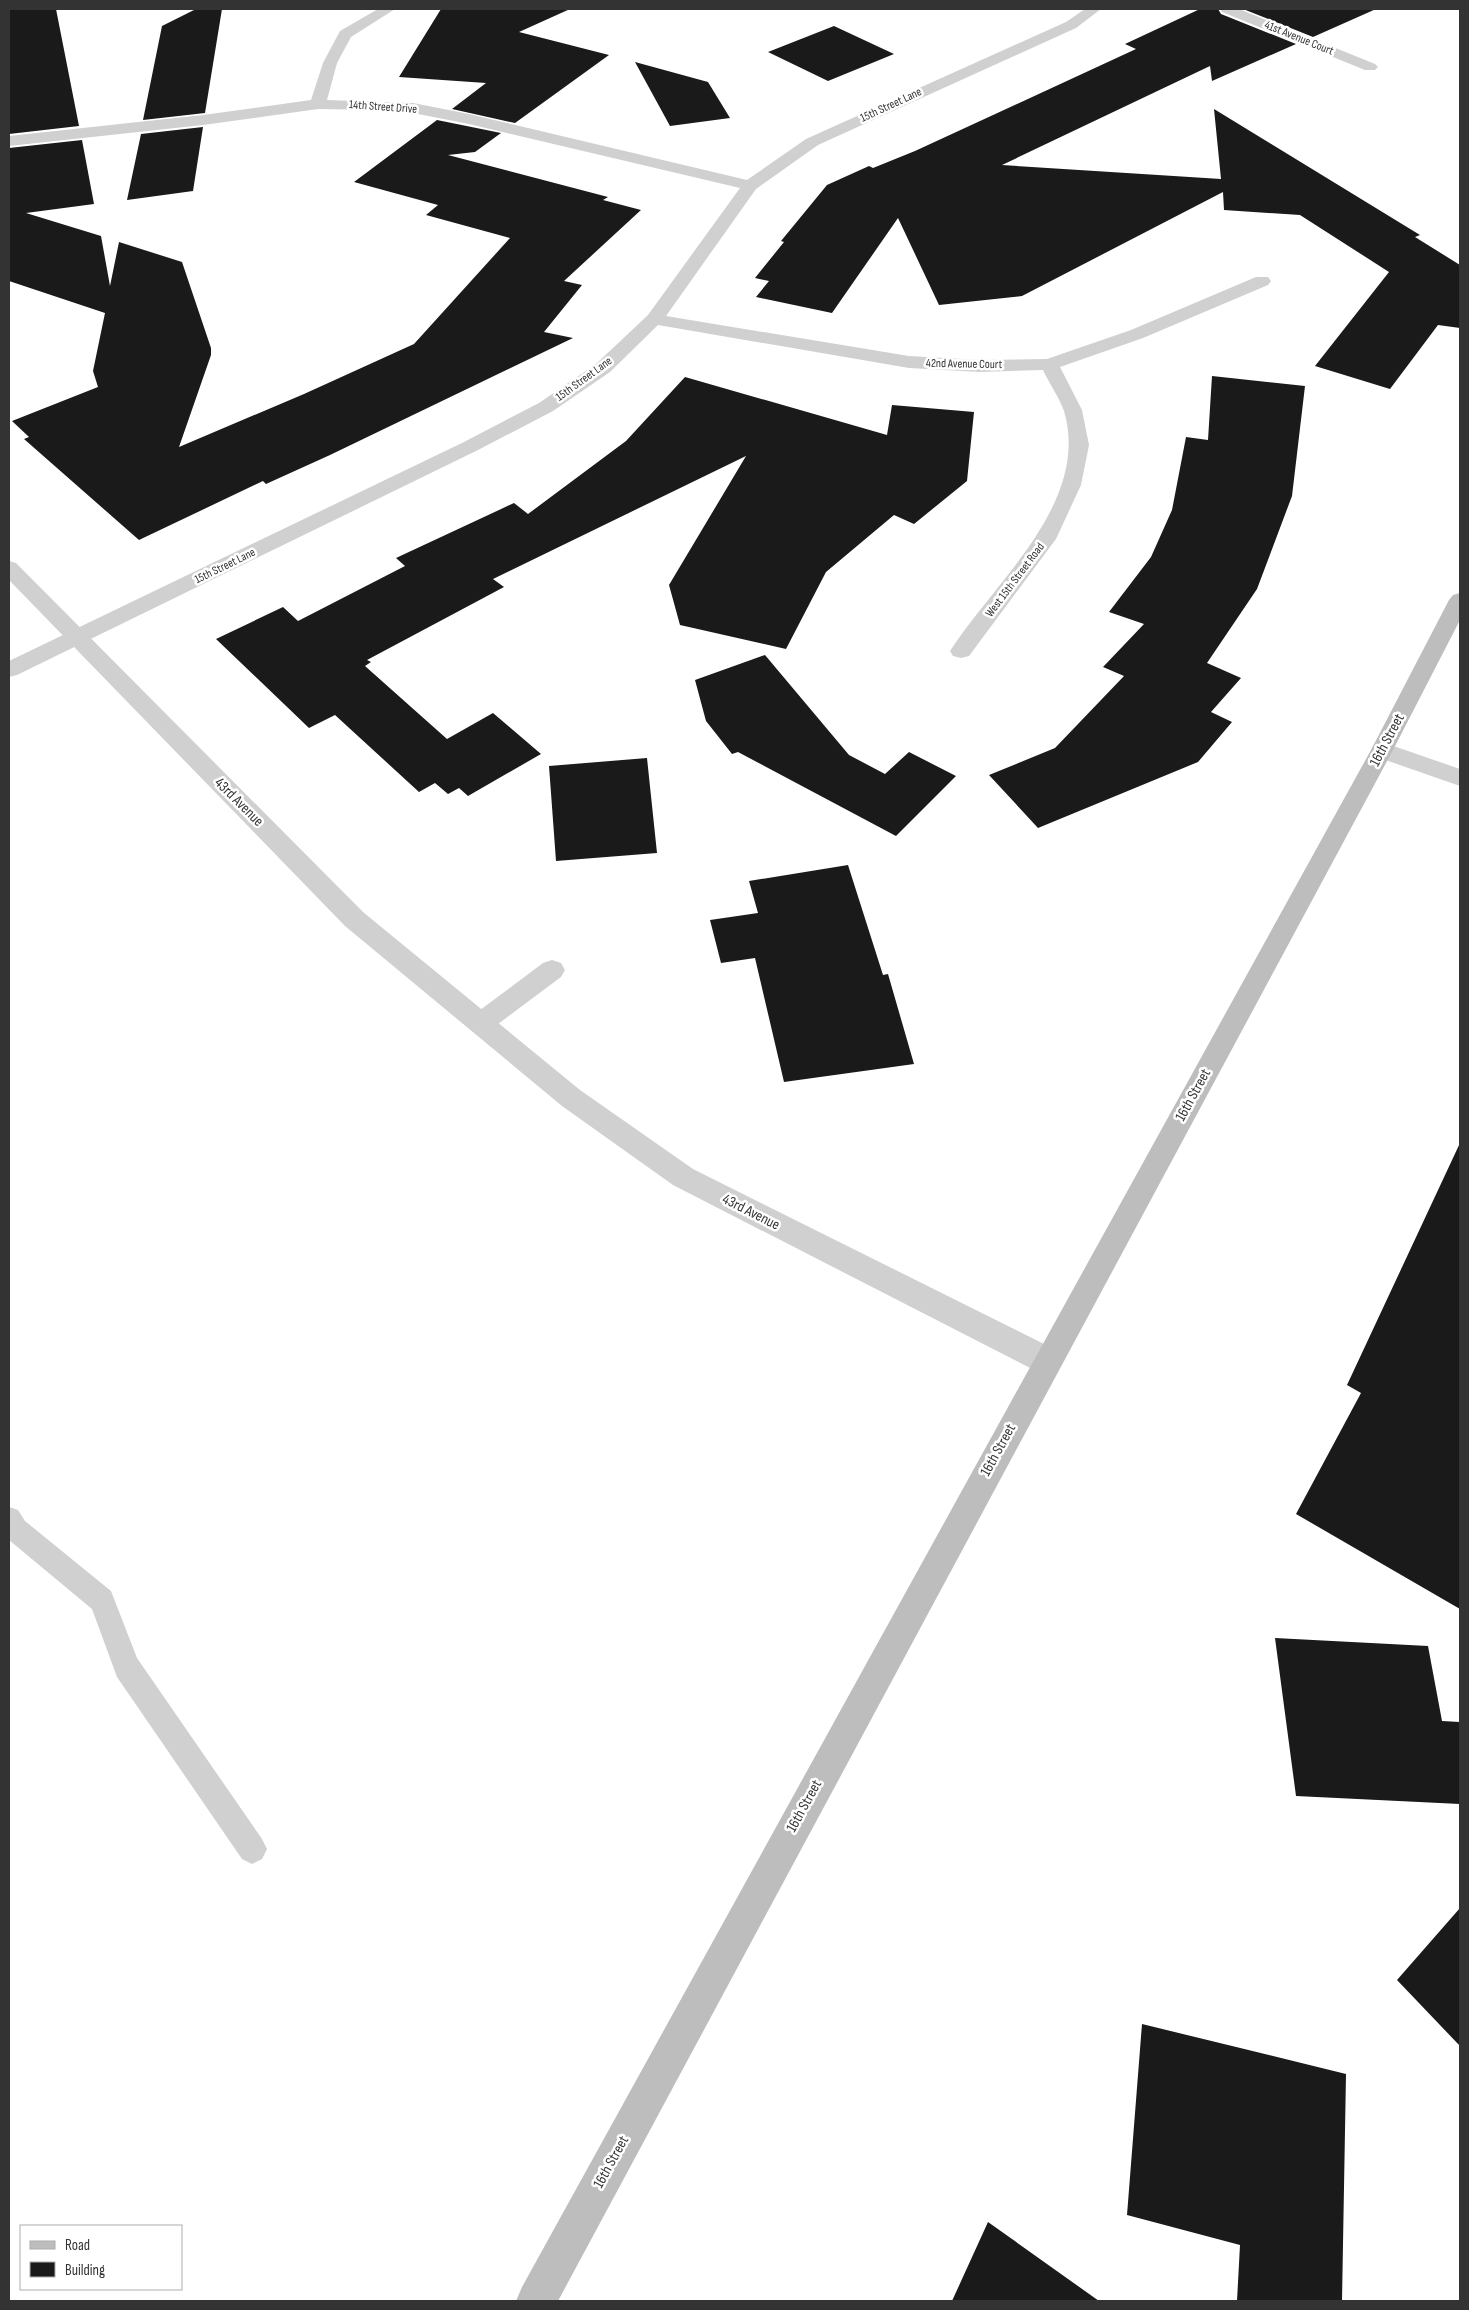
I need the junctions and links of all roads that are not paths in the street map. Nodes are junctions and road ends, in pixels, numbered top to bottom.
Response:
1 (388, 9) edge
2 (1094, 9) edge
3 (1227, 9) edge
4 (1370, 67) dead end
5 (318, 104) junction
6 (9, 141) edge
7 (750, 186) junction
8 (1262, 282) dead end
9 (654, 319) junction
10 (1049, 364) junction
11 (9, 568) edge
12 (1460, 600) edge
13 (77, 638) junction
14 (961, 652) dead end
15 (9, 670) edge
16 (1382, 750) junction
17 (1460, 778) edge
18 (552, 970) dead end
19 (481, 1024) junction
20 (1047, 1361) junction
21 (9, 1518) edge
22 (252, 1849) dead end
23 (536, 2301) edge

1 - 5 street
2 - 7 street, 15th Street Lane
3 - 4 street, 41st Avenue Court
5 - 6 street, 14th Street Drive
5 - 7 street, 14th Street Drive
7 - 9 street, 15th Street Lane
8 - 10 street, 42nd Avenue Court
9 - 10 street, 42nd Avenue Court
9 - 13 street, 15th Street Lane
10 - 14 street, West 15th Street Road
11 - 13 street, 43rd Avenue
12 - 16 main road, 16th Street
13 - 15 street, 15th Street Lane
13 - 19 street, 43rd Avenue
16 - 17 street
16 - 20 main road, 16th Street
18 - 19 street
19 - 20 street, 43rd Avenue
20 - 23 main road, 16th Street
21 - 22 lane

